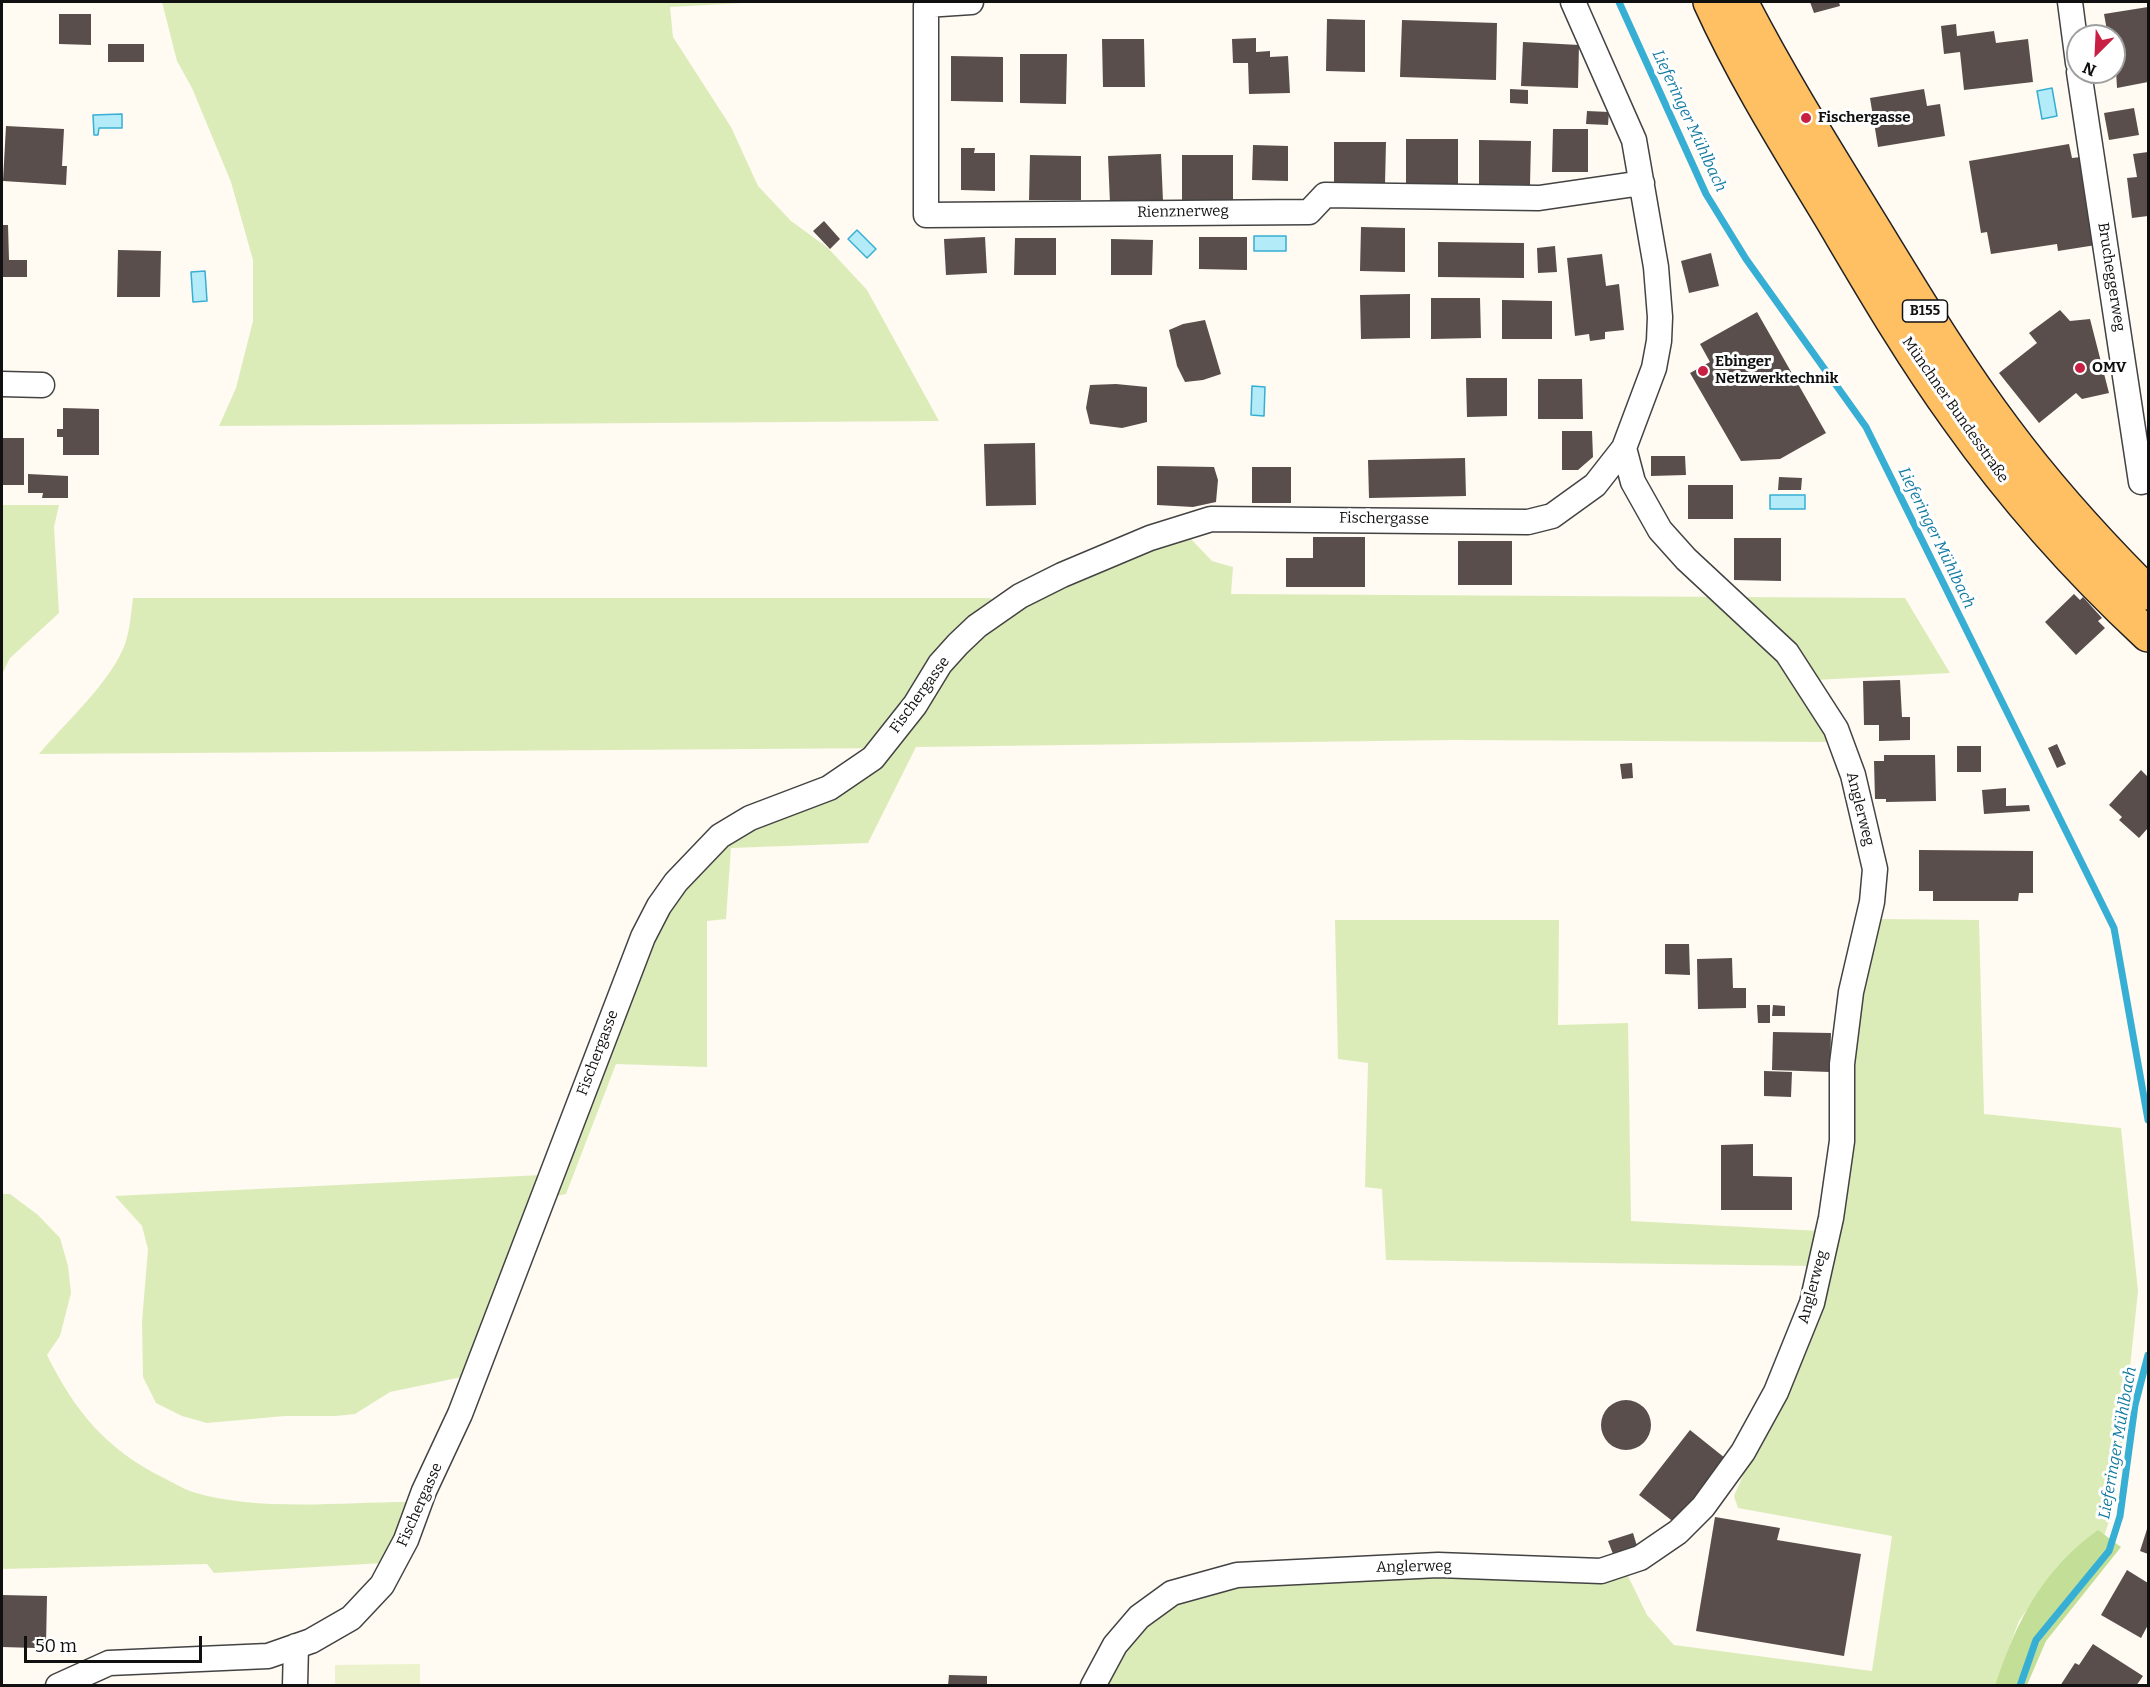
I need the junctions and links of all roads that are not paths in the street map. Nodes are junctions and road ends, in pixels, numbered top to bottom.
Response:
1 (971, 2) edge
2 (1573, 2) edge
3 (1710, 2) edge
4 (1741, 2) edge
5 (2070, 2) edge
6 (2073, 24) edge
7 (2081, 84) edge
8 (1642, 183) junction
9 (2, 384) edge
10 (42, 385) dead end
11 (1624, 448) junction
12 (2145, 481) edge
13 (2148, 593) edge
14 (2148, 635) edge
15 (296, 1646) junction
16 (58, 1686) edge
17 (295, 1686) edge
18 (1093, 1686) edge

1 - 8 street, Rienznerweg
2 - 8 street, Fischergasse
3 - 14 main road, Münchner Bundesstraße / B155
4 - 13 main road, Münchner Bundesstraße / B155
5 - 6 street
7 - 12 street, Brucheggerweg
8 - 11 street, Fischergasse
9 - 10 street
11 - 15 street, Fischergasse
11 - 18 street, Anglerweg
15 - 16 street, Fischergasse
15 - 17 street

